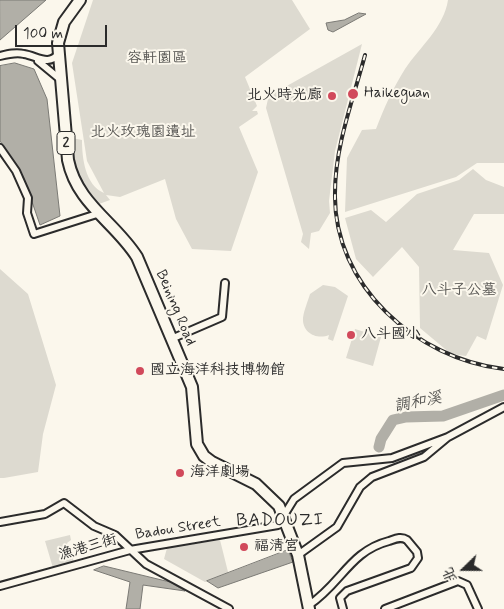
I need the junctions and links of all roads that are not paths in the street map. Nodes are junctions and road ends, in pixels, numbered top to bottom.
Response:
1 (80, 0) edge
2 (59, 52) junction
3 (0, 56) edge
4 (34, 56) junction
5 (61, 80) junction
6 (0, 148) edge
7 (97, 214) junction
8 (225, 283) dead end
9 (172, 339) junction
10 (504, 407) edge
11 (448, 437) junction
12 (284, 518) junction
13 (0, 522) edge
14 (130, 550) junction
15 (298, 555) junction
16 (0, 586) edge
17 (309, 607) edge
18 (229, 609) edge
19 (343, 609) edge
20 (385, 609) edge
21 (478, 609) edge

1 - 2 main road, Beining Road / 2
2 - 4 street
2 - 5 main road, Beining Road / 2
3 - 4 street
4 - 5 street
5 - 7 main road, Beining Road / 2
6 - 7 street
7 - 9 main road, Beining Road / 2
8 - 9 street
9 - 12 main road, Beining Road / 2
10 - 11 street
11 - 12 street
11 - 15 street
12 - 14 street, Badou Street
12 - 15 main road, Beining Road / 2
13 - 14 street, Badou Street
14 - 16 street, 漁港三街
14 - 18 street, 漁港三街
15 - 17 main road, Beining Road / 2
17 - 19 street
20 - 21 street

